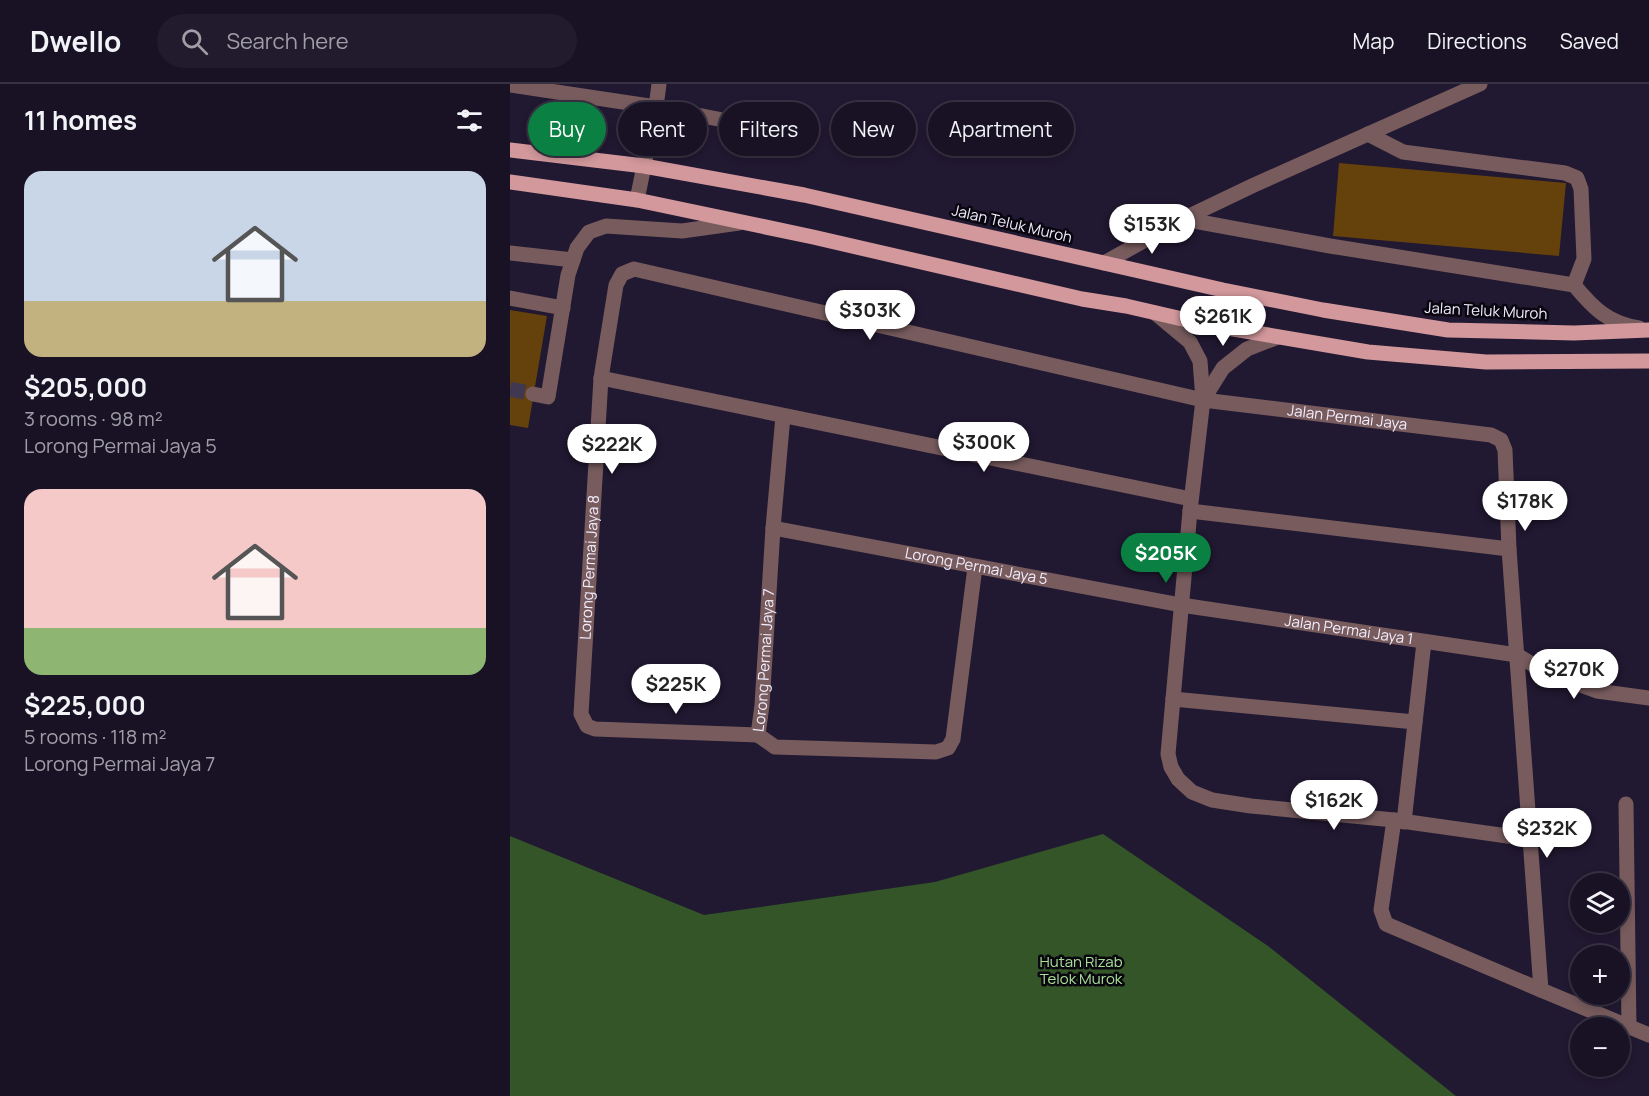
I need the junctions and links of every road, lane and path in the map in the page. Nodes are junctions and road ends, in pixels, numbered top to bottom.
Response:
1 (659, 84) edge
2 (1480, 84) edge
3 (510, 85) edge
4 (623, 102) edge
5 (657, 102) edge
6 (1368, 134) junction
7 (510, 150) edge
8 (646, 156) edge
9 (644, 166) junction
10 (510, 182) edge
11 (637, 200) junction
12 (1184, 219) junction
13 (739, 223) junction
14 (510, 253) edge
15 (573, 260) junction
16 (1104, 263) junction
17 (1574, 285) junction
18 (510, 298) edge
19 (563, 308) junction
20 (1155, 313) junction
21 (1649, 330) edge
22 (1278, 337) junction
23 (1649, 361) edge
24 (601, 378) junction
25 (533, 394) dead end
26 (1203, 400) junction
27 (783, 416) junction
28 (1191, 505) junction
29 (773, 528) junction
30 (1509, 549) junction
31 (975, 567) junction
32 (1181, 606) junction
33 (1424, 642) junction
34 (1517, 655) junction
35 (1649, 698) edge
36 (1173, 699) junction
37 (1415, 722) junction
38 (587, 726) joint
39 (759, 735) junction
40 (1626, 804) dead end
41 (1399, 821) junction
42 (1529, 839) junction
43 (1541, 990) junction
44 (1604, 1017) edge
45 (1629, 1017) edge
46 (1630, 1028) edge
47 (1649, 1035) edge

1 - 5 street
2 - 6 street
3 - 4 street
6 - 12 street
6 - 17 street
7 - 9 main road, Jalan Teluk Muroh
8 - 9 street
9 - 11 street
9 - 16 main road, Jalan Teluk Muroh
10 - 11 main road
11 - 13 main road
12 - 16 street
12 - 17 street
13 - 15 street
13 - 20 main road
14 - 15 street
15 - 19 street
16 - 21 main road, Jalan Teluk Muroh
17 - 21 street
18 - 19 street
19 - 25 street
20 - 22 main road
20 - 26 street
22 - 23 main road
22 - 26 street
24 - 26 street, Lorong Permai Jaya 8
24 - 27 street
24 - 38 street, Lorong Permai Jaya 8
26 - 28 street
26 - 30 street, Jalan Permai Jaya
27 - 28 street
27 - 29 street, Lorong Permai Jaya 7
28 - 30 street
28 - 32 street
29 - 31 street, Lorong Permai Jaya 5
29 - 39 street, Lorong Permai Jaya 7
30 - 34 street
31 - 32 street, Lorong Permai Jaya 5
31 - 39 street
32 - 33 street, Jalan Permai Jaya 1
32 - 36 street
33 - 34 street, Jalan Permai Jaya 1
33 - 37 street
34 - 35 street
34 - 42 street
36 - 37 street
36 - 41 street
37 - 41 street
38 - 39 street, Lorong Permai Jaya 7
40 - 45 street
41 - 42 street
41 - 43 street
42 - 43 street
43 - 44 street
46 - 47 street

